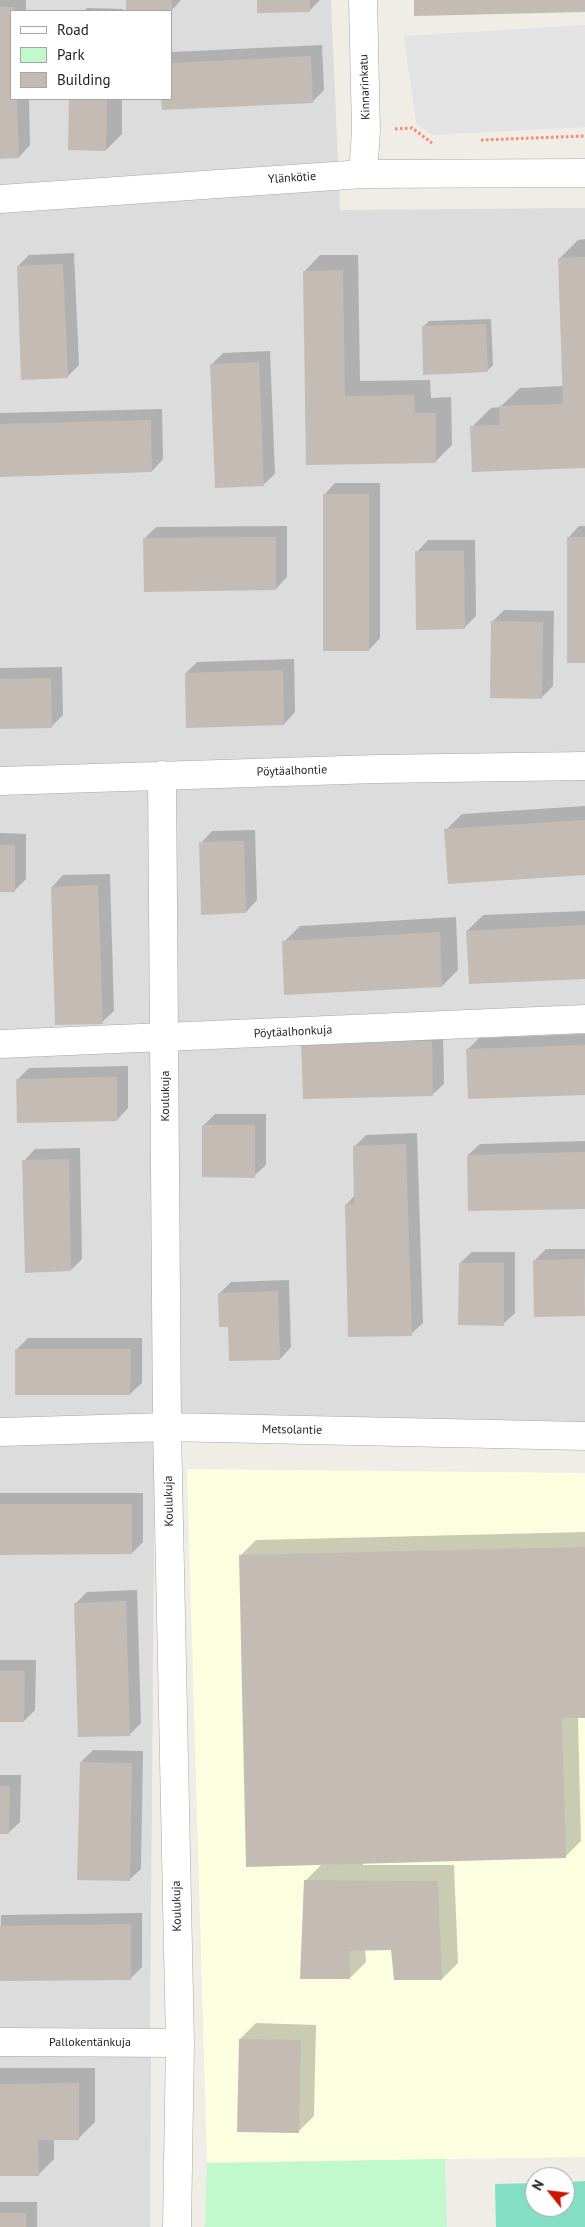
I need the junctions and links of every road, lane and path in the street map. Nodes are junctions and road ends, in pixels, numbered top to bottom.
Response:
1 (363, 0) edge
2 (585, 173) edge
3 (363, 174) junction
4 (0, 199) edge
5 (585, 766) edge
6 (162, 775) junction
7 (0, 781) edge
8 (585, 1019) edge
9 (166, 1038) junction
10 (0, 1044) edge
11 (168, 1427) junction
12 (0, 1432) edge
13 (585, 1436) edge
14 (0, 2042) edge
15 (180, 2043) junction
16 (177, 2227) edge

1 - 3 street, Kinnarinkatu
2 - 3 street, Ylänkötie
3 - 4 street, Ylänkötie
5 - 6 street, Pöytäalhontie
6 - 7 street, Pöytäalhontie
6 - 9 street, Koulukuja
8 - 9 street, Pöytäalhonkuja
9 - 10 street, Pöytäalhonkuja
9 - 11 street, Koulukuja
11 - 12 street, Metsolantie
11 - 13 street, Metsolantie
11 - 15 street, Koulukuja
14 - 15 street, Pallokentänkuja
15 - 16 street, Koulukuja

